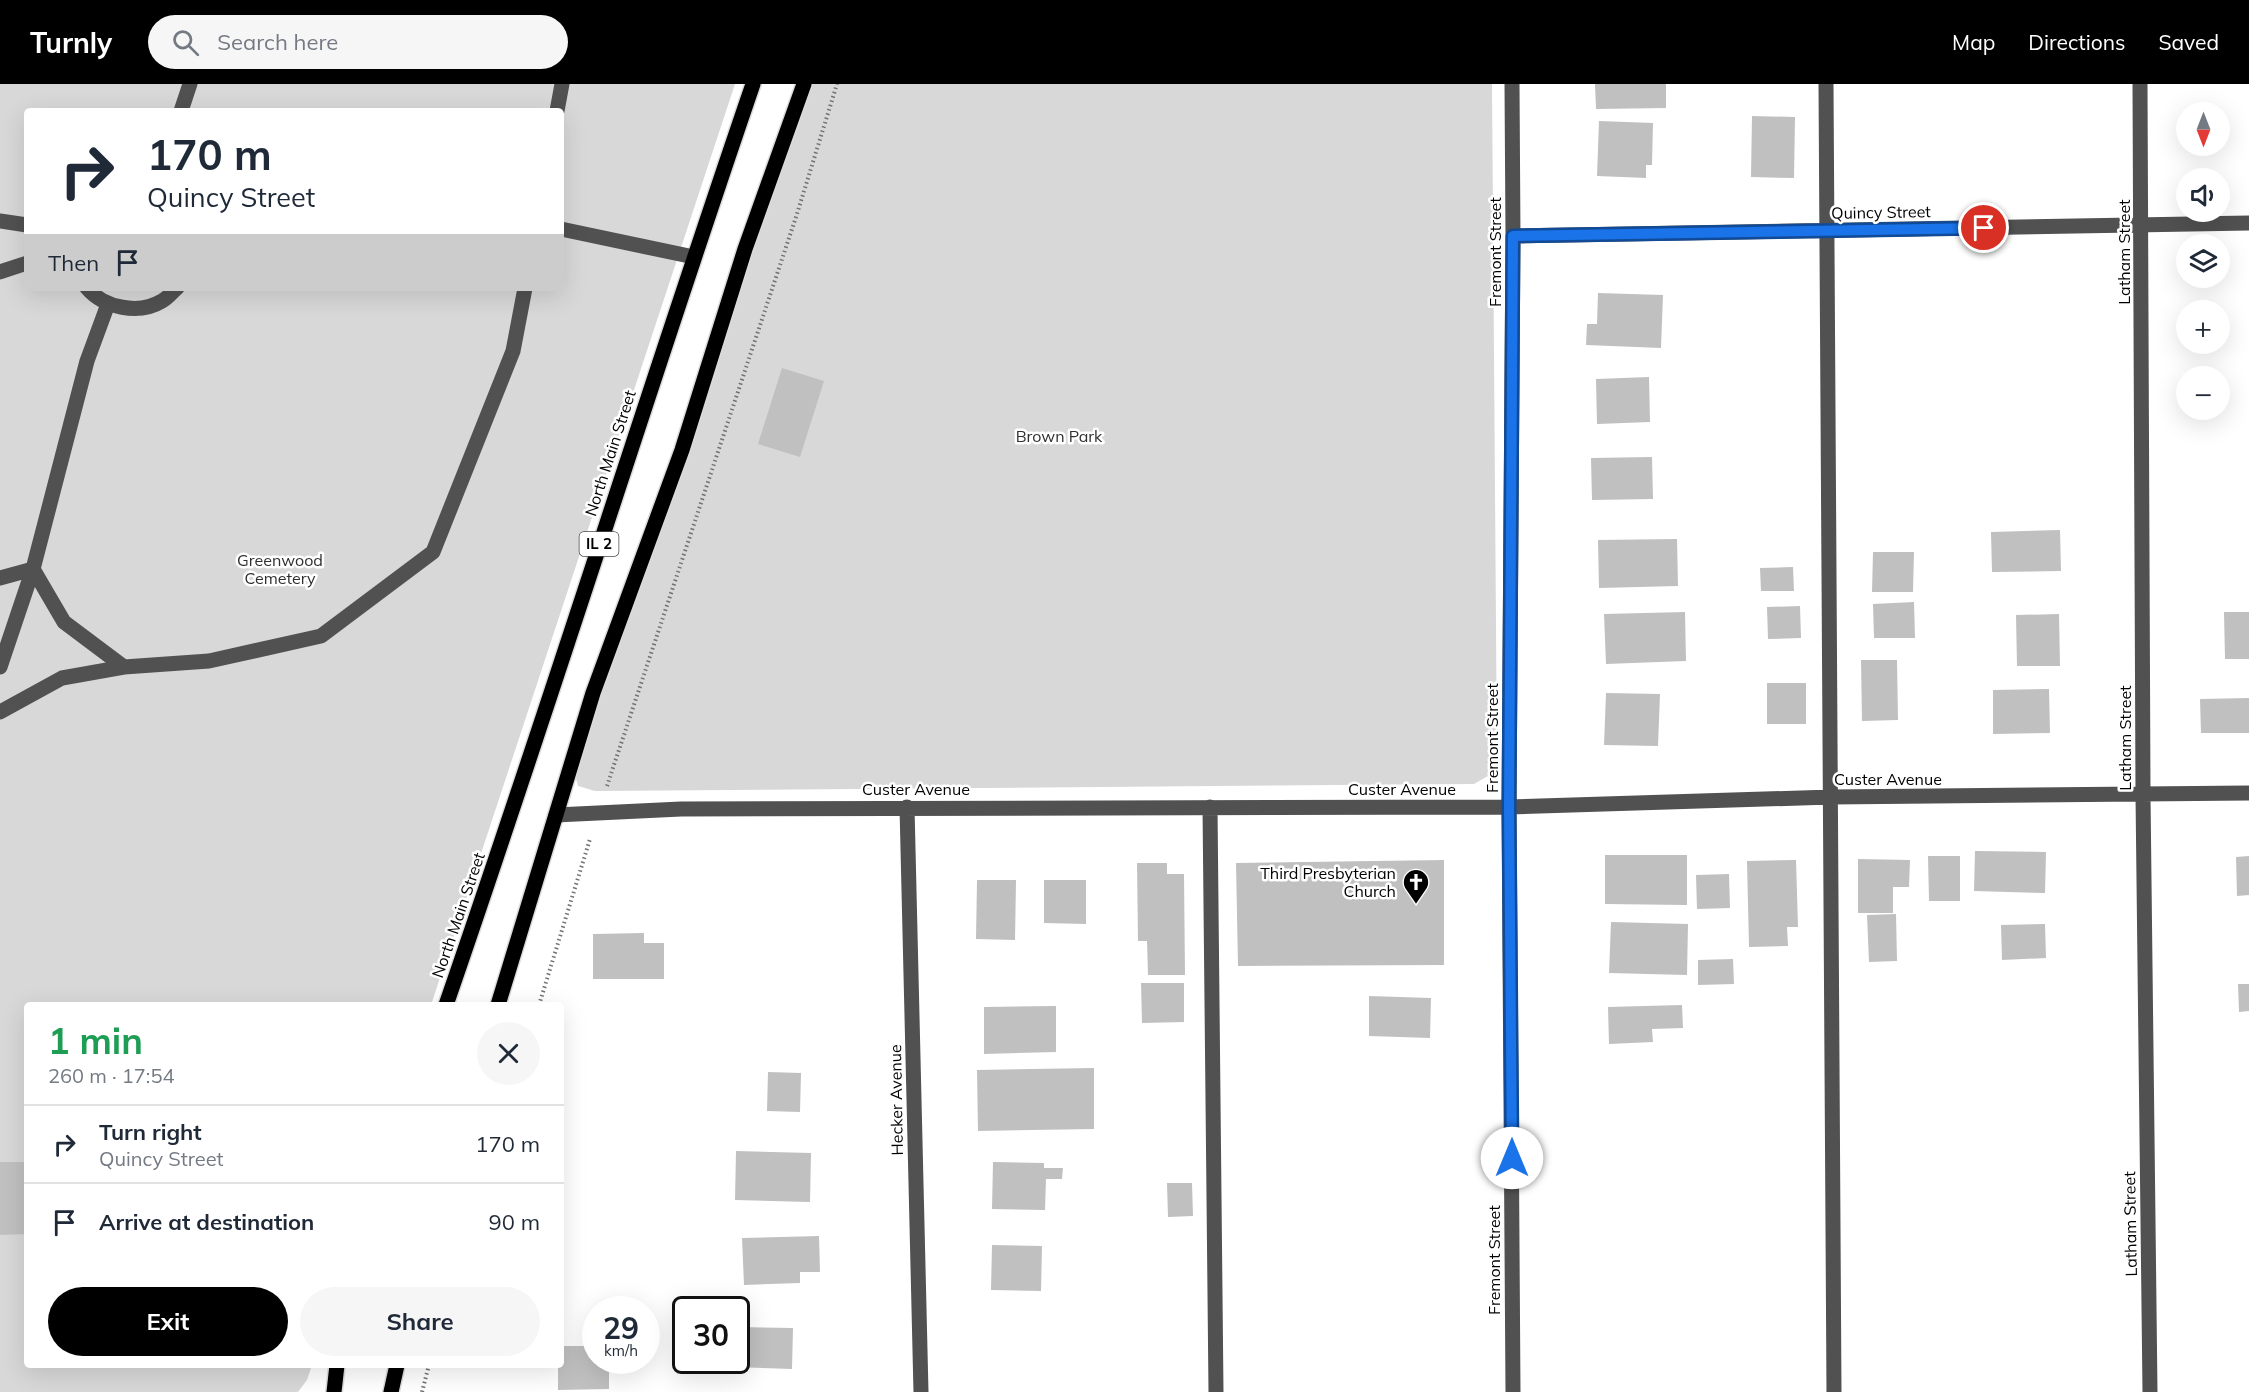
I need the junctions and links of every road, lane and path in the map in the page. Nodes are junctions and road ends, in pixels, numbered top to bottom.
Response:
1 (190, 84) edge
2 (562, 84) edge
3 (753, 84) edge
4 (804, 84) edge
5 (837, 84) edge
6 (1512, 84) edge
7 (1827, 84) edge
8 (2140, 84) edge
9 (182, 108) edge
10 (558, 108) edge
11 (0, 221) edge
12 (2249, 223) edge
13 (2142, 224) junction
14 (24, 225) edge
15 (564, 231) edge
16 (1827, 231) junction
17 (1513, 236) junction
18 (694, 257) junction
19 (24, 264) edge
20 (0, 272) edge
21 (91, 291) edge
22 (174, 291) edge
23 (524, 291) edge
24 (108, 304) junction
25 (33, 569) junction
26 (0, 578) edge
27 (0, 667) edge
28 (124, 667) junction
29 (0, 712) edge
30 (2249, 793) edge
31 (2143, 795) junction
32 (1831, 797) junction
33 (907, 807) junction
34 (1210, 807) junction
35 (1509, 807) junction
36 (598, 812) junction
37 (556, 815) junction
38 (447, 1002) edge
39 (499, 1002) edge
40 (540, 1002) edge
41 (337, 1368) edge
42 (396, 1368) edge
43 (428, 1368) edge
44 (334, 1392) edge
45 (391, 1392) edge
46 (422, 1392) edge
47 (921, 1392) edge
48 (1216, 1392) edge
49 (1513, 1392) edge
50 (1834, 1392) edge
51 (2150, 1392) edge

1 - 9 street
2 - 10 street
3 - 18 main road, North Main Street / IL 2
4 - 37 main road, IL 2
5 - 36 path
6 - 17 street, Fremont Street
7 - 16 street
8 - 13 street, Latham Street
11 - 14 street
12 - 13 street, Quincy Street
13 - 16 street, Quincy Street
13 - 31 street, Latham Street
15 - 18 street
16 - 17 street, Quincy Street
16 - 32 street
17 - 35 street, Fremont Street
18 - 38 main road, North Main Street / IL 2
19 - 20 street
21 - 24 street
22 - 24 street
23 - 28 street
24 - 25 street
25 - 26 street
25 - 27 street
25 - 28 street
28 - 29 street
30 - 31 street, Custer Avenue
31 - 32 street, Custer Avenue
31 - 51 street, Latham Street
32 - 35 street, Custer Avenue
32 - 50 street
33 - 34 street, Custer Avenue
33 - 36 street, Custer Avenue
33 - 47 street, Hecker Avenue
34 - 35 street, Custer Avenue
34 - 48 street
35 - 49 street, Fremont Street
36 - 37 street, Custer Avenue
36 - 40 path
37 - 39 main road, IL 2
41 - 44 main road
42 - 45 main road
43 - 46 path

